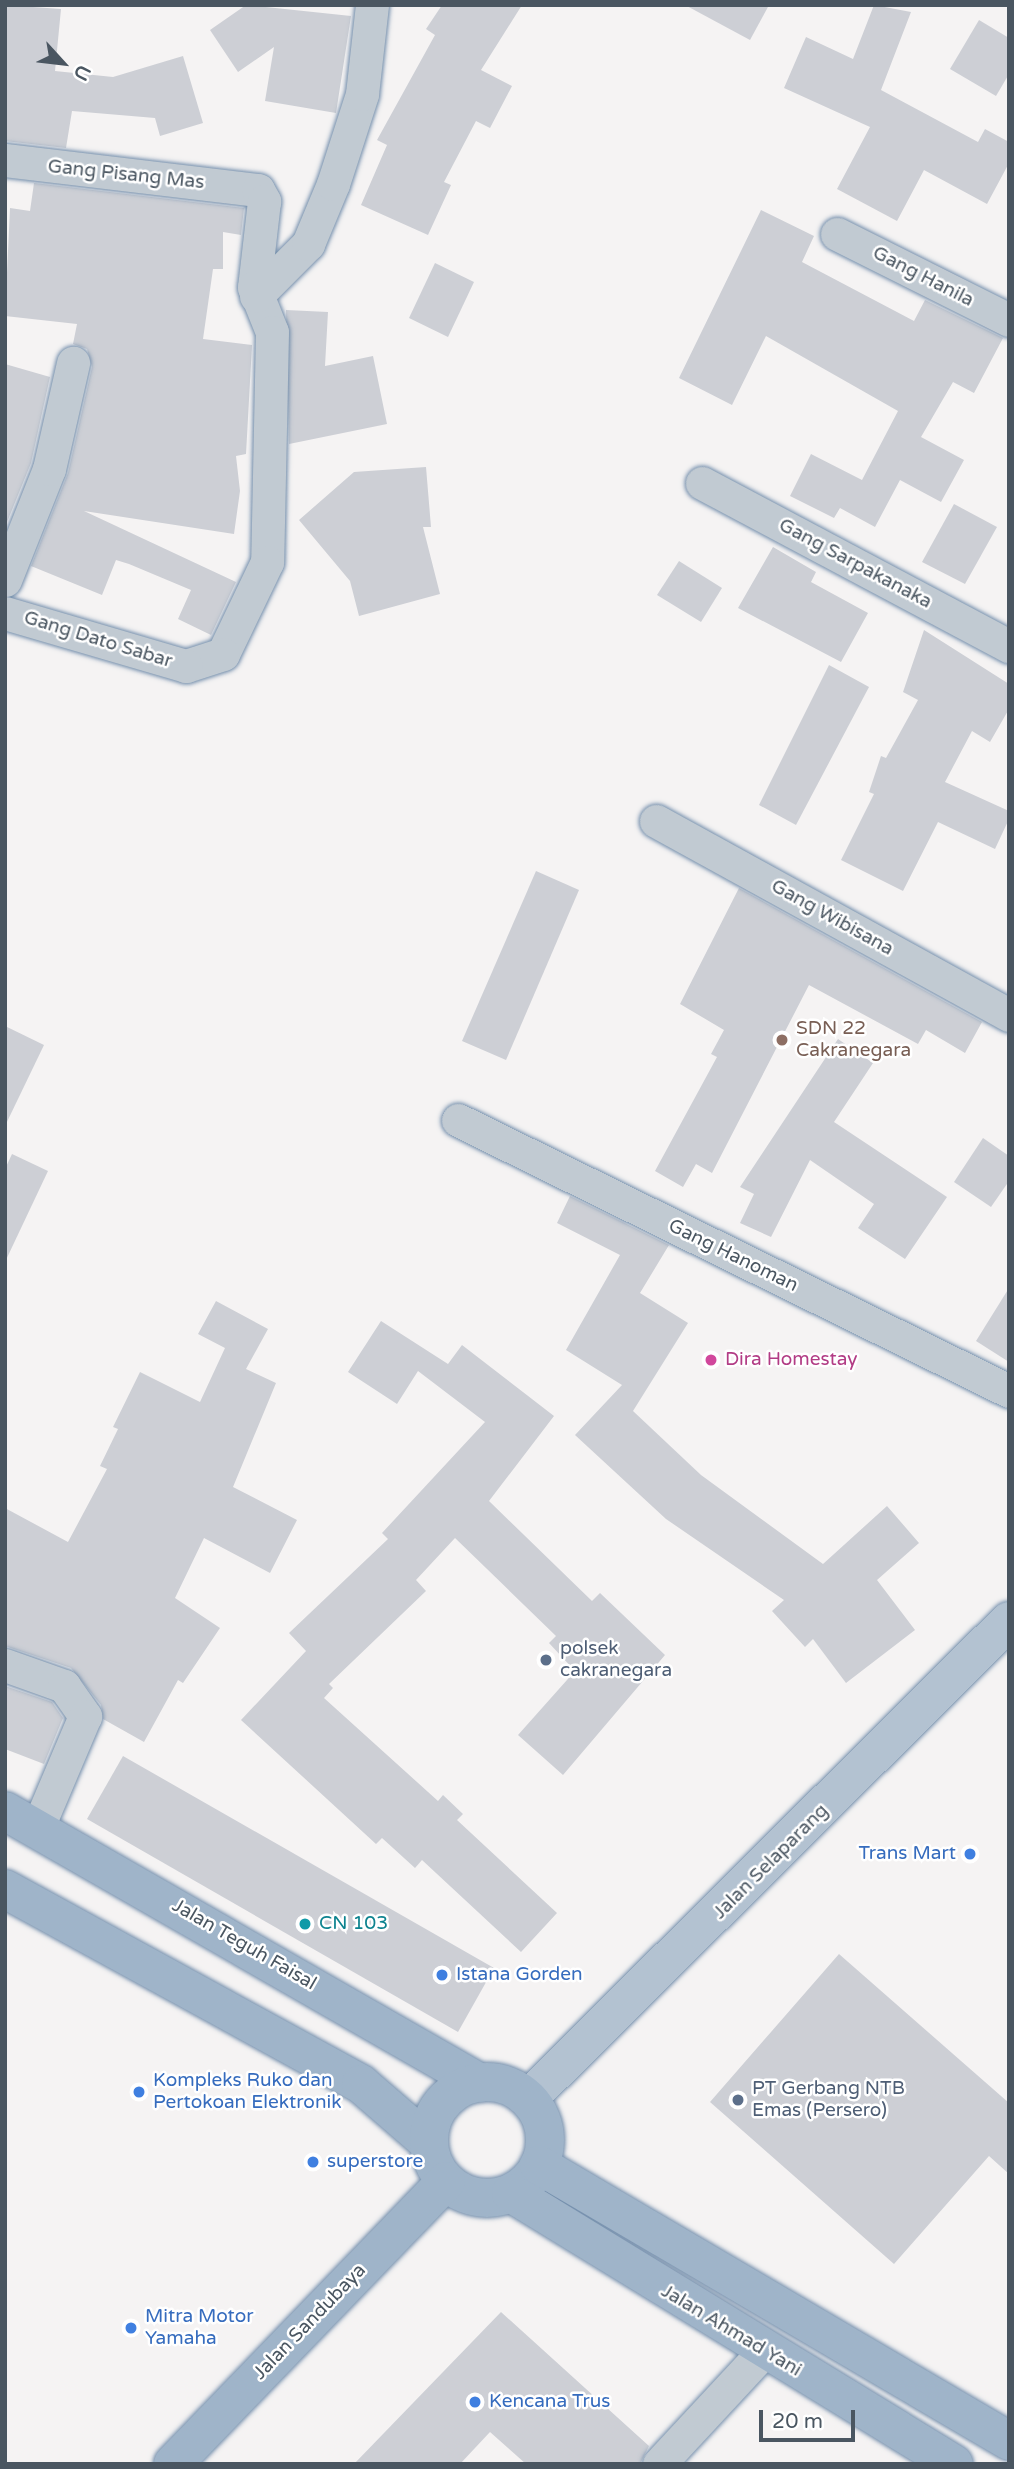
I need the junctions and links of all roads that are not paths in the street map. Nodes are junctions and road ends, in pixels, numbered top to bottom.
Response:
1 (373, 5) edge
2 (5, 160) edge
3 (837, 234) dead end
4 (256, 296) junction
5 (1009, 320) edge
6 (74, 363) dead end
7 (702, 483) dead end
8 (5, 580) edge
9 (5, 613) edge
10 (1009, 646) edge
11 (656, 821) dead end
12 (1009, 1015) edge
13 (458, 1120) dead end
14 (1009, 1391) edge
15 (1009, 1621) edge
16 (5, 1665) edge
17 (21, 1820) edge
18 (5, 1889) edge
19 (480, 2083) junction
20 (528, 2099) junction
21 (429, 2143) junction
22 (540, 2165) junction
23 (446, 2181) junction
24 (511, 2193) junction
25 (764, 2351) junction
26 (1009, 2441) edge
27 (173, 2464) edge
28 (659, 2464) edge
29 (954, 2464) edge

1 - 4 street
2 - 4 street, Gang Pisang Mas
3 - 5 street, Gang Hanila
4 - 9 street, Gang Dato Sabar
6 - 8 street
7 - 10 street, Gang Sarpakanaka
11 - 12 street, Gang Wibisana
13 - 14 street, Gang Hanoman
15 - 20 main road, Jalan Selaparang
16 - 17 street
17 - 19 highway, Jalan Teguh Faisal
18 - 21 highway
19 - 20 highway
19 - 21 highway
20 - 22 highway
21 - 23 highway
22 - 24 highway
22 - 26 highway
23 - 24 highway
23 - 27 highway, Jalan Sandubaya
24 - 25 highway, Jalan Ahmad Yani
25 - 28 street
25 - 29 highway, Jalan Ahmad Yani

